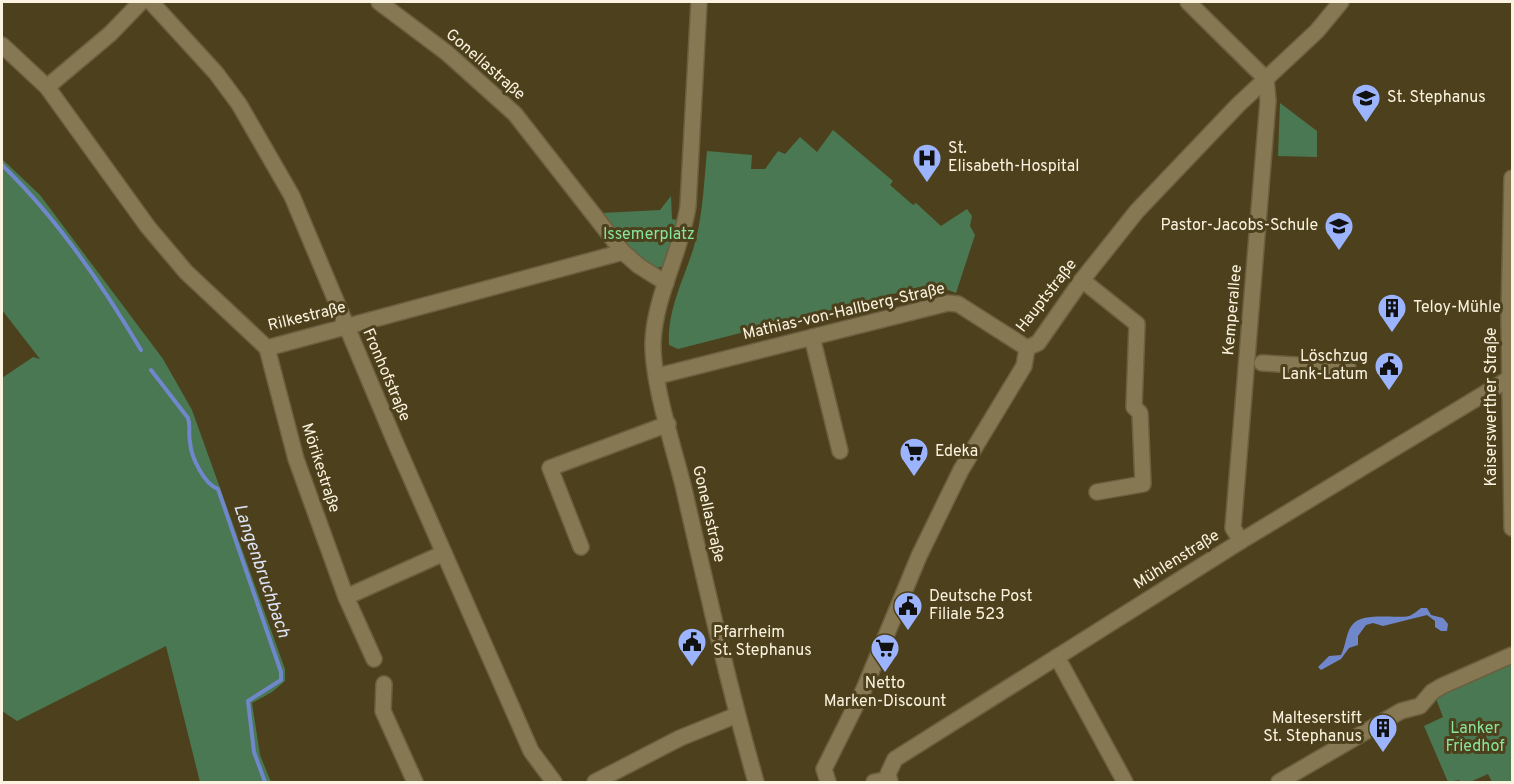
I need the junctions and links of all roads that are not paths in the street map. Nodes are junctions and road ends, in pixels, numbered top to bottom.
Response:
1 (141, 2) edge
2 (151, 2) edge
3 (379, 2) edge
4 (699, 2) edge
5 (1188, 2) edge
6 (1341, 2) edge
7 (2, 45) edge
8 (1266, 79) junction
9 (47, 87) junction
10 (1512, 178) edge
11 (623, 252) junction
12 (1082, 280) junction
13 (666, 283) junction
14 (345, 327) junction
15 (812, 337) junction
16 (267, 348) junction
17 (1027, 348) junction
18 (1262, 363) dead end
19 (1348, 368) dead end
20 (658, 376) junction
21 (1511, 378) edge
22 (668, 424) junction
23 (840, 451) dead end
24 (1511, 480) edge
25 (1097, 492) dead end
26 (1512, 528) edge
27 (1240, 541) junction
28 (581, 548) dead end
29 (444, 553) junction
30 (346, 597) junction
31 (1512, 655) edge
32 (1057, 657) junction
33 (374, 659) dead end
34 (384, 684) dead end
35 (737, 715) junction
36 (826, 776) edge
37 (884, 782) edge
38 (415, 783) edge
39 (554, 783) edge
40 (595, 783) edge
41 (756, 783) edge
42 (1125, 783) edge
43 (1279, 783) edge

1 - 9 street
2 - 14 street, Fronhofstraße
3 - 11 street, Gonellastraße
4 - 13 street, Gonellastraße
5 - 8 street
6 - 8 street, Hauptstraße
7 - 9 street, Rilkestraße
8 - 12 street, Hauptstraße
8 - 27 street, Kemperallee
9 - 16 street, Rilkestraße
10 - 21 street, Kaiserswerther Straße
11 - 13 street
11 - 14 street, Rilkestraße
12 - 17 street, Hauptstraße
12 - 25 street
13 - 20 street, Gonellastraße
14 - 16 street, Rilkestraße
14 - 29 street, Fronhofstraße
15 - 17 street, Mathias-von-Hallberg-Straße
15 - 20 street, Mathias-von-Hallberg-Straße
15 - 23 street
16 - 30 street, Mörikestraße
17 - 36 street, Hauptstraße
18 - 19 street
20 - 22 street, Gonellastraße
21 - 24 street, Kaiserswerther Straße
21 - 27 street, Mühlenstraße
22 - 28 street
22 - 35 street, Gonellastraße
24 - 26 street, Kaiserswerther Straße
27 - 32 street, Mühlenstraße
29 - 30 street
29 - 39 street, Fronhofstraße
30 - 33 street, Mörikestraße
31 - 43 street
32 - 37 street, Mühlenstraße
32 - 42 street
34 - 38 street
35 - 40 street
35 - 41 street, Gonellastraße

